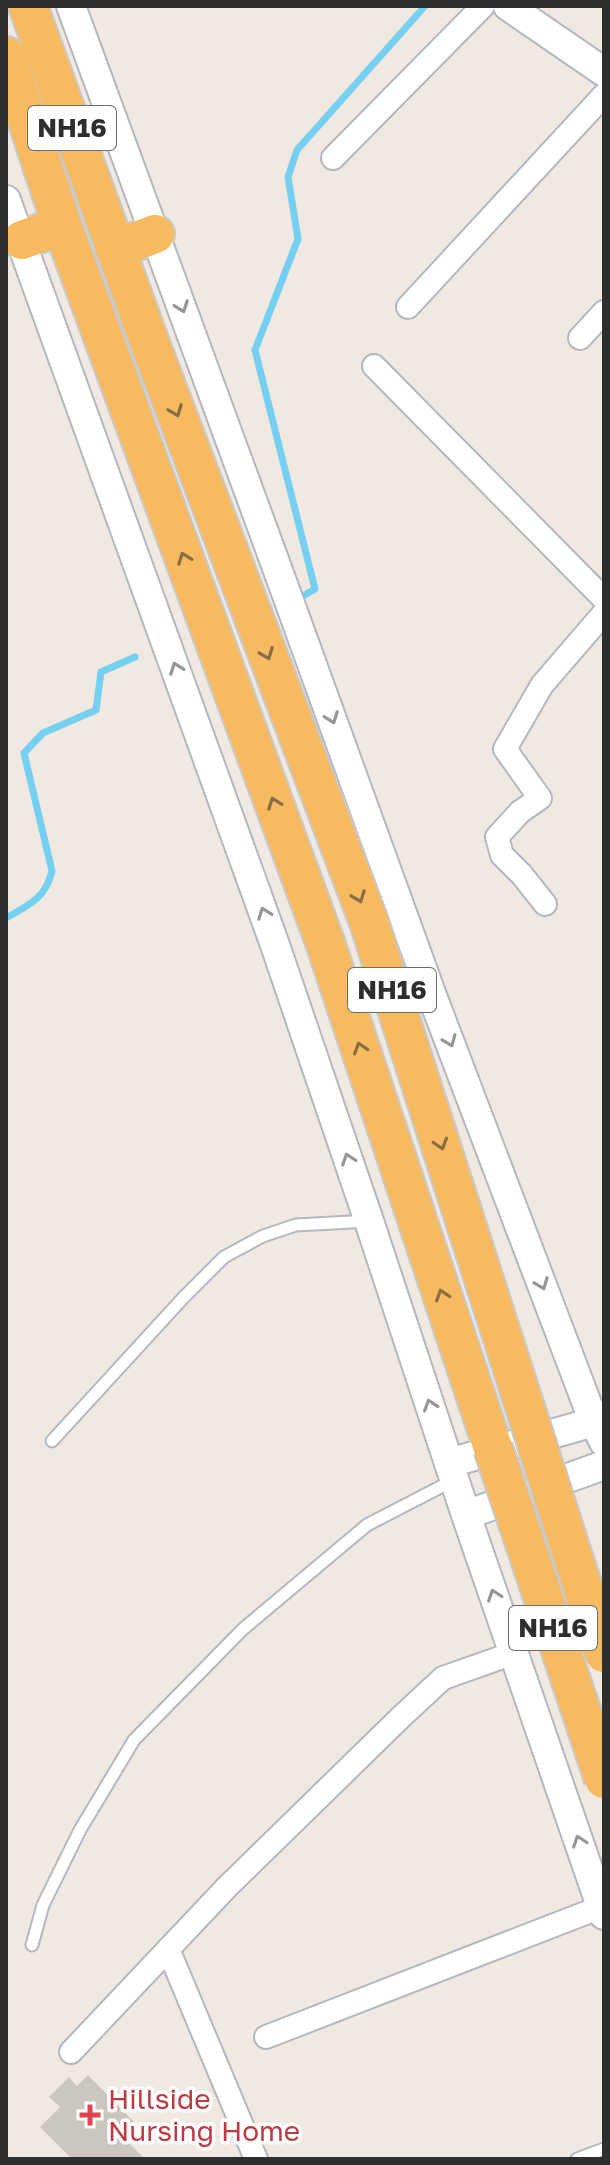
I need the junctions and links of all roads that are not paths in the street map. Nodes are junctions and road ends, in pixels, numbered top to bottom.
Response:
1 (28, 6) edge
2 (71, 6) edge
3 (483, 6) edge
4 (508, 6) edge
5 (6, 56) edge
6 (604, 72) edge
7 (604, 95) edge
8 (333, 158) dead end
9 (6, 200) edge
10 (62, 225) junction
11 (155, 234) junction
12 (22, 240) junction
13 (115, 249) junction
14 (408, 307) dead end
15 (604, 312) edge
16 (580, 338) dead end
17 (374, 366) dead end
18 (604, 599) edge
19 (604, 613) edge
20 (545, 904) dead end
21 (369, 1221) junction
22 (601, 1426) edge
23 (52, 1441) dead end
24 (604, 1465) edge
25 (452, 1471) junction
26 (466, 1515) junction
27 (514, 1653) junction
28 (604, 1653) edge
29 (604, 1779) edge
30 (603, 1911) edge
31 (32, 1945) dead end
32 (168, 1949) junction
33 (266, 2037) dead end
34 (71, 2052) dead end
35 (604, 2149) edge
36 (256, 2159) edge
37 (577, 2159) edge

1 - 13 highway, NH16
2 - 11 street
3 - 8 street
4 - 6 street
5 - 10 highway, NH16
7 - 14 street
9 - 12 street
10 - 12 highway
29 -> 10 highway, NH16, bridge
11 - 13 highway
11 -> 22 street
21 -> 12 street
13 -> 28 highway, NH16, bridge
15 - 16 street
17 - 18 street
19 - 20 street
21 - 23 lane
25 -> 21 street
22 - 25 street
24 - 26 street
25 - 26 street
25 - 31 lane
27 -> 26 street
30 -> 27 street
27 - 32 street
30 - 33 street
32 - 34 street
32 - 36 street
35 - 37 lane

